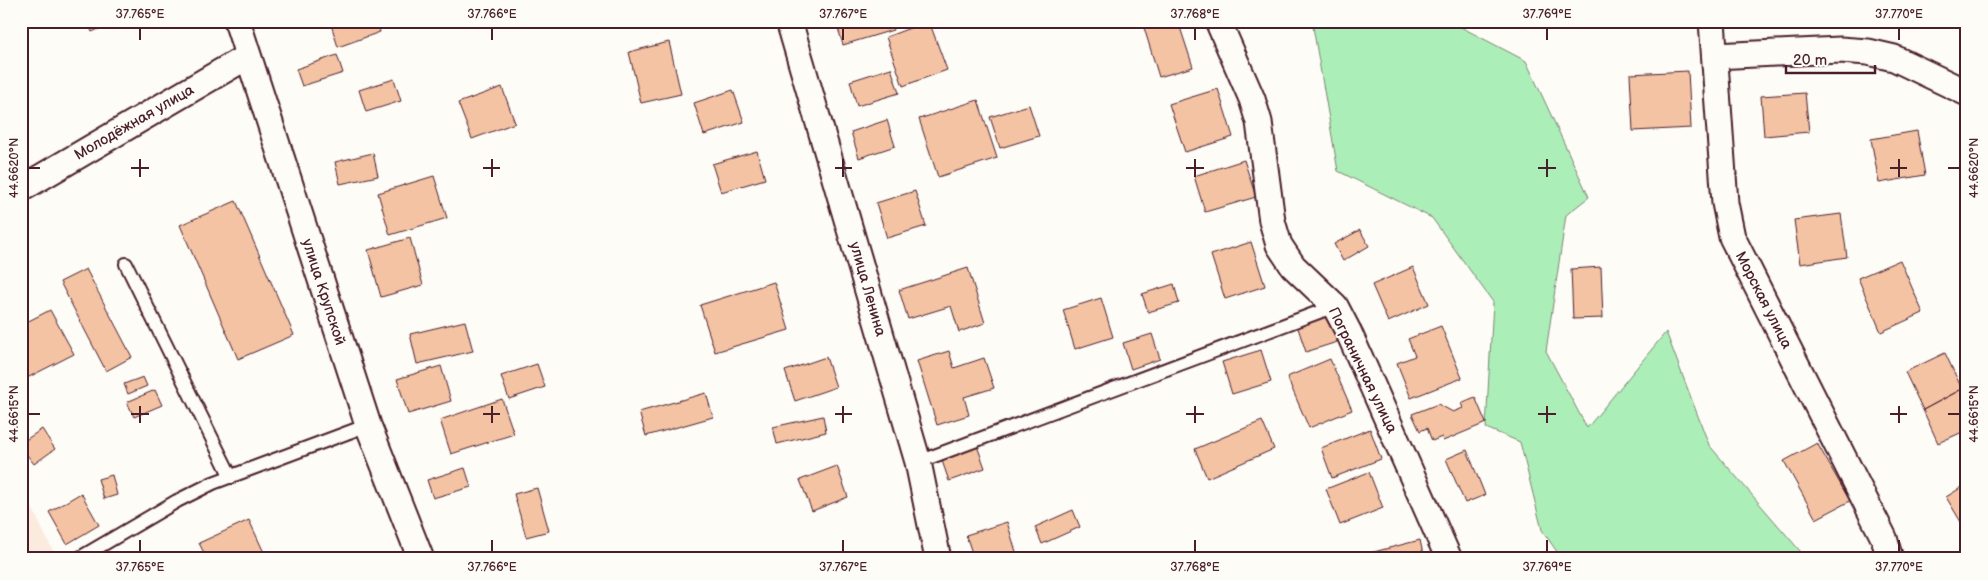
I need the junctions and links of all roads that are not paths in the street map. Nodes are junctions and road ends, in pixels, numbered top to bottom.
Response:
1 (237, 21) edge
2 (789, 21) edge
3 (1218, 21) edge
4 (1712, 21) edge
5 (248, 56) junction
6 (1715, 56) junction
7 (1967, 93) edge
8 (21, 189) edge
9 (126, 264) dead end
10 (1336, 306) junction
11 (368, 425) junction
12 (918, 462) junction
13 (230, 477) junction
14 (78, 559) edge
15 (421, 559) edge
16 (938, 559) edge
17 (1449, 559) edge
18 (1890, 559) edge

1 - 5 street, улица Крупской
2 - 12 street, улица Ленина
3 - 10 street, Пограничная улица
4 - 6 street, Морская улица
5 - 8 street, Молодёжная улица
5 - 11 street, улица Крупской
6 - 7 street
6 - 18 street, Морская улица
9 - 13 lane
10 - 12 lane
10 - 17 street, Пограничная улица
11 - 13 lane
11 - 15 street, улица Крупской
12 - 16 street, улица Ленина
13 - 14 lane

